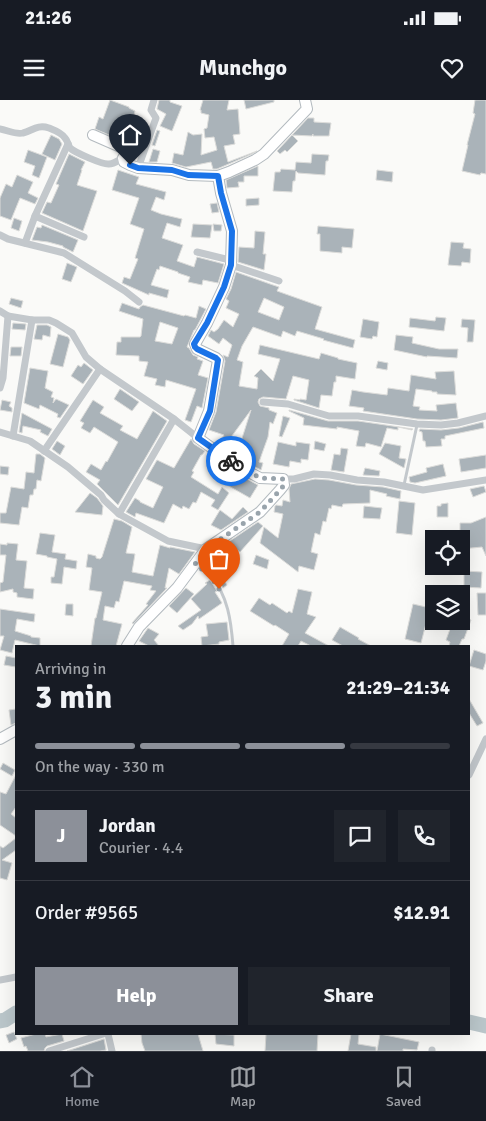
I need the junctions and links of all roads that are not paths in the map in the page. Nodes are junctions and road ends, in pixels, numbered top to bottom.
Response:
1 (154, 100) edge
2 (305, 100) edge
3 (0, 129) edge
4 (93, 136) dead end
5 (68, 144) junction
6 (123, 158) junction
7 (138, 168) junction
8 (218, 176) junction
9 (35, 216) junction
10 (0, 235) edge
11 (84, 237) dead end
12 (26, 242) junction
13 (197, 252) dead end
14 (231, 263) junction
15 (279, 281) dead end
16 (139, 302) dead end
17 (0, 311) edge
18 (8, 316) junction
19 (32, 320) junction
20 (100, 368) junction
21 (0, 388) edge
22 (263, 402) dead end
23 (486, 416) edge
24 (174, 419) junction
25 (417, 424) junction
26 (0, 432) edge
27 (13, 436) junction
28 (198, 438) junction
29 (44, 451) junction
30 (283, 479) junction
31 (486, 480) edge
32 (403, 486) junction
33 (119, 514) junction
34 (206, 549) junction
35 (195, 564) junction
36 (129, 645) edge
37 (233, 645) edge
38 (15, 731) edge
39 (486, 739) edge
40 (0, 740) edge
41 (470, 773) edge
42 (15, 977) edge
43 (0, 980) edge
44 (100, 1035) edge
45 (108, 1035) edge
46 (49, 1051) edge
47 (112, 1051) edge

1 - 7 street
2 - 8 street
3 - 5 street
4 - 6 street
5 - 6 street
5 - 9 street
6 - 7 street
7 - 8 street
8 - 14 street
9 - 11 street
9 - 12 street
10 - 12 street
12 - 16 street
13 - 14 street
14 - 15 street
14 - 28 street
17 - 18 street
18 - 19 street
18 - 21 street
19 - 20 street
19 - 27 street
20 - 24 street
20 - 29 street
22 - 25 street
23 - 25 street
24 - 28 street
24 - 33 street
25 - 32 lane
26 - 27 street
27 - 29 street
28 - 30 street
29 - 33 street
30 - 32 street
30 - 34 street
31 - 32 street
33 - 34 street
34 - 35 street
35 - 36 street
35 - 37 lane
38 - 40 street
39 - 41 street
42 - 43 street
44 - 46 street
45 - 47 street

